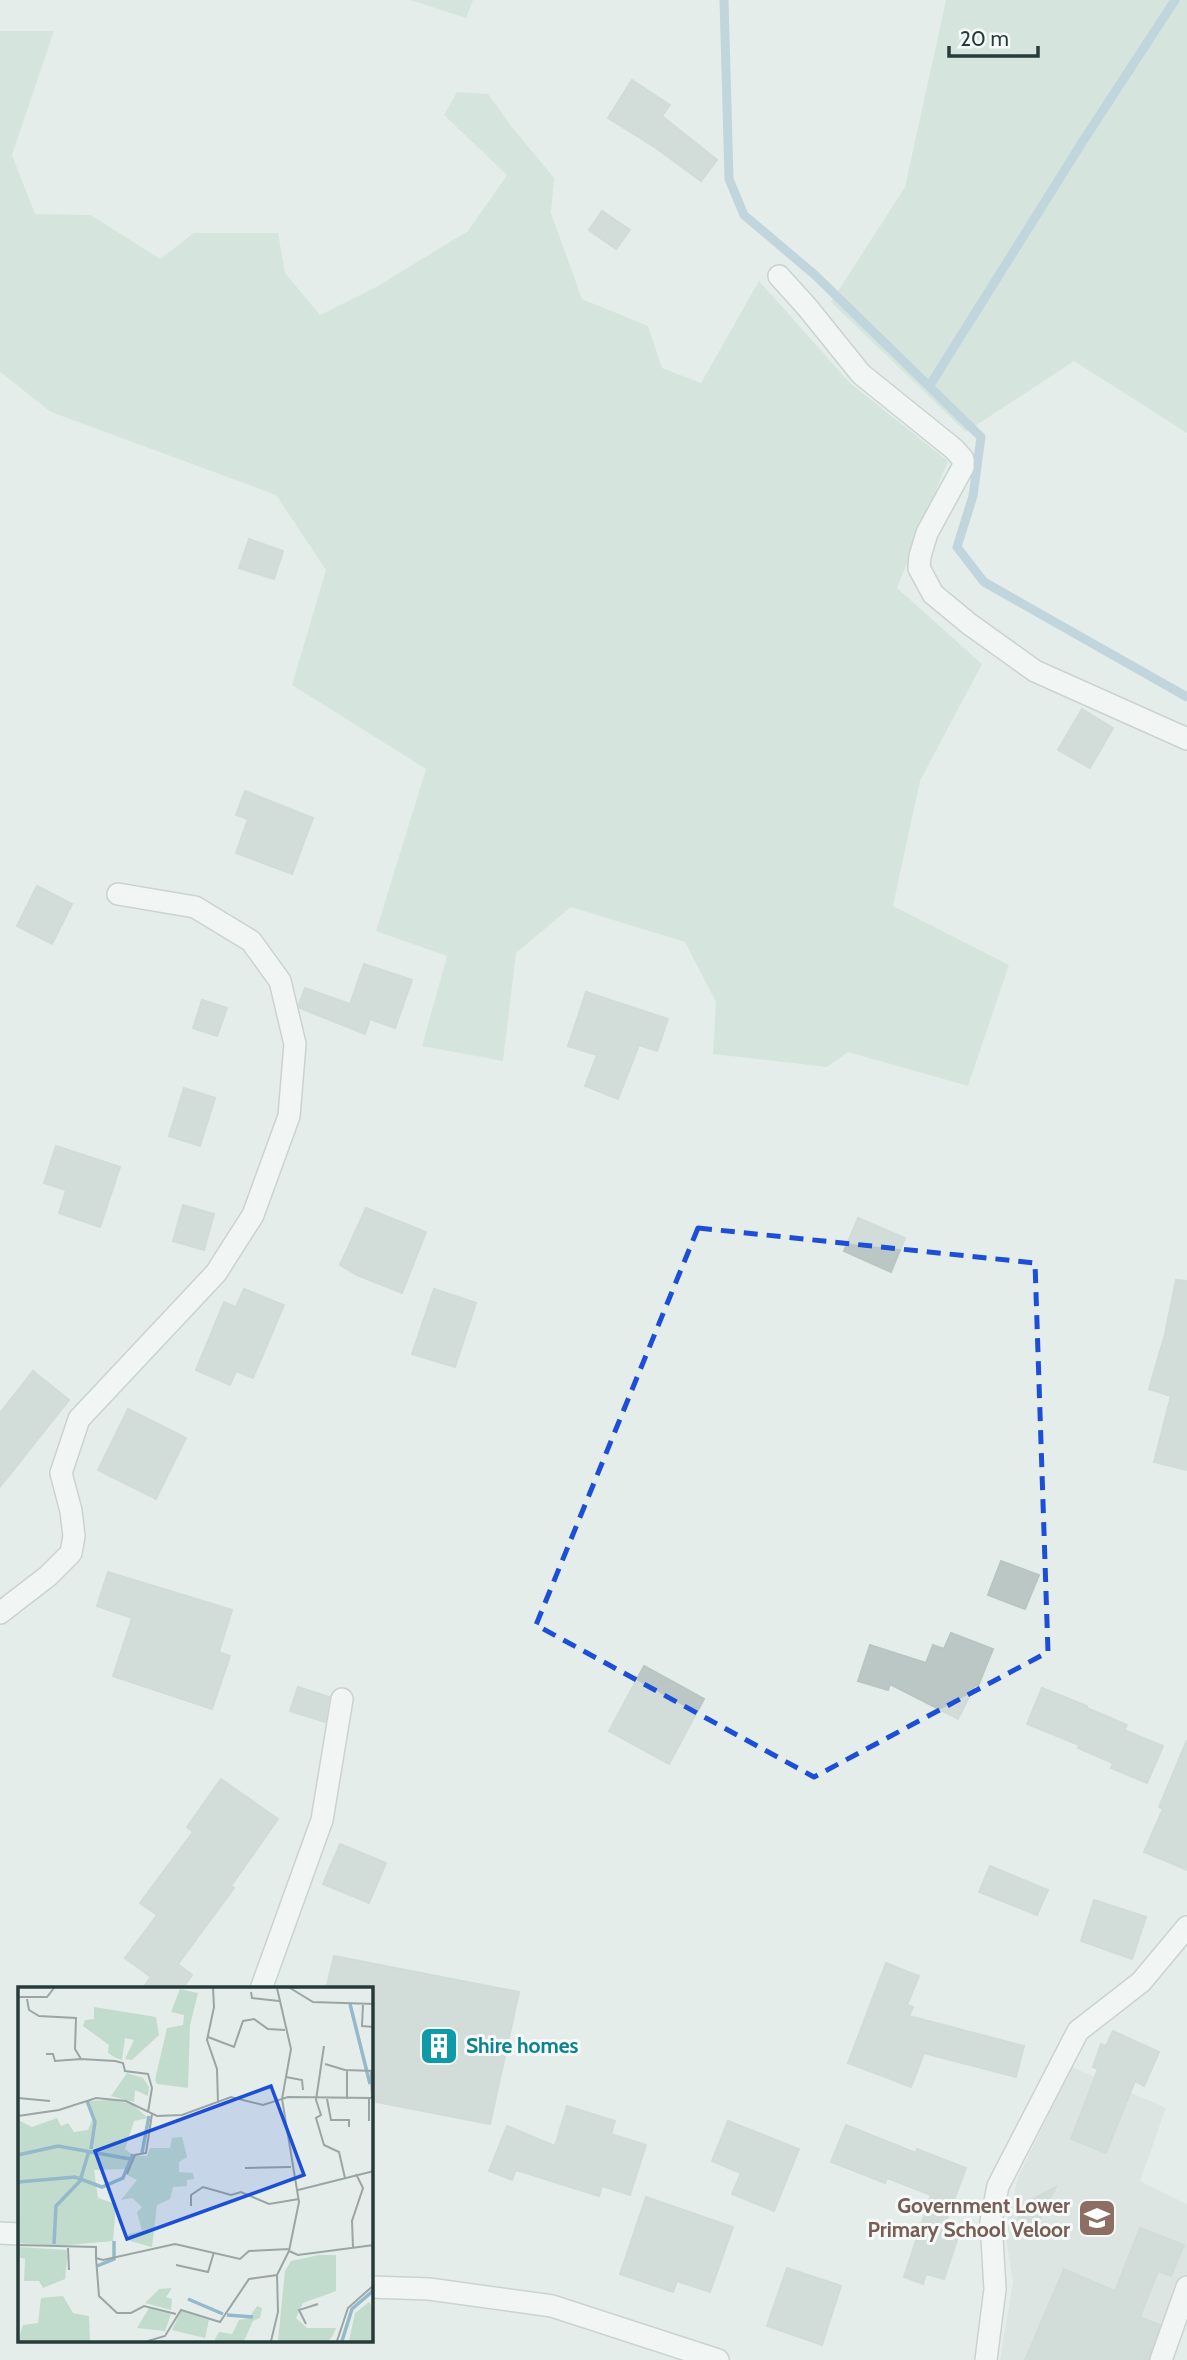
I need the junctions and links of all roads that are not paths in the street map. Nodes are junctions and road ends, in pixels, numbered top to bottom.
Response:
1 (779, 276) dead end
2 (1187, 740) edge
3 (118, 894) dead end
4 (0, 1613) edge
5 (342, 1699) dead end
6 (1187, 1927) edge
7 (262, 1987) edge
8 (0, 2233) edge
9 (18, 2234) edge
10 (373, 2287) edge
11 (1187, 2287) edge
12 (718, 2360) edge
13 (986, 2360) edge
14 (1161, 2360) edge

1 - 2 street
3 - 4 street
5 - 7 street
6 - 13 street
8 - 9 street
10 - 12 street
11 - 14 street

